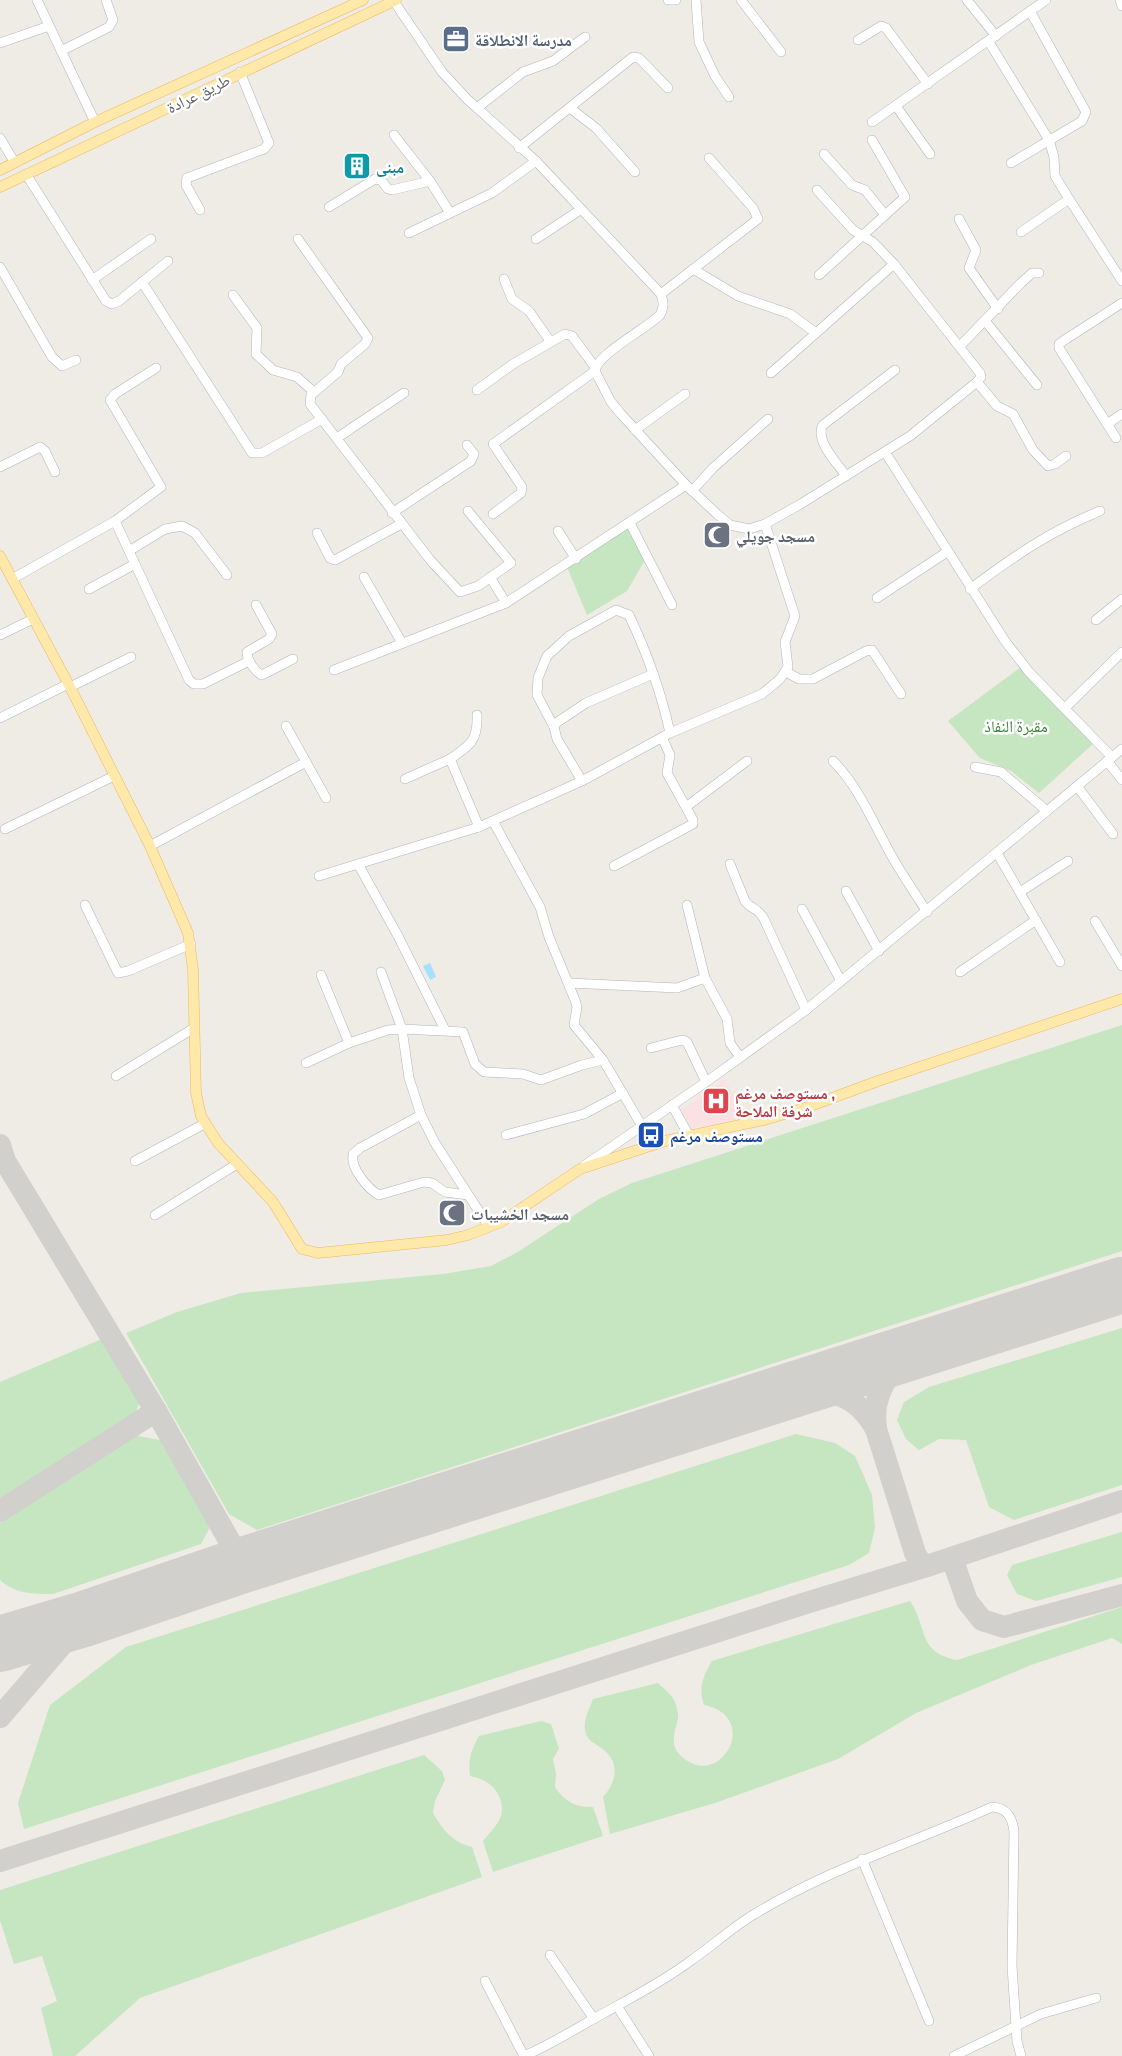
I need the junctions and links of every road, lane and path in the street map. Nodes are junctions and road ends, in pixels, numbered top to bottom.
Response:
1 (38, 0) edge
2 (106, 0) edge
3 (363, 0) edge
4 (394, 0) edge
5 (668, 0) edge
6 (676, 0) edge
7 (696, 0) edge
8 (741, 0) edge
9 (967, 0) edge
10 (1046, 0) edge
11 (1120, 0) edge
12 (1122, 6) edge
13 (1030, 11) junction
14 (50, 26) junction
15 (585, 36) dead end
16 (992, 39) junction
17 (858, 40) dead end
18 (0, 43) edge
19 (61, 51) junction
20 (781, 52) dead end
21 (240, 72) junction
22 (928, 84) junction
23 (668, 88) dead end
24 (729, 97) dead end
25 (896, 106) junction
26 (477, 108) junction
27 (570, 108) junction
28 (96, 122) junction
29 (872, 122) dead end
30 (394, 136) dead end
31 (0, 138) edge
32 (872, 140) dead end
33 (1049, 140) junction
34 (519, 148) junction
35 (824, 154) dead end
36 (930, 154) dead end
37 (709, 158) dead end
38 (536, 162) junction
39 (15, 163) junction
40 (1011, 163) dead end
41 (0, 170) edge
42 (635, 172) dead end
43 (26, 174) junction
44 (430, 181) junction
45 (0, 187) edge
46 (817, 190) dead end
47 (1069, 199) junction
48 (329, 207) dead end
49 (200, 210) dead end
50 (580, 210) junction
51 (450, 213) junction
52 (885, 215) junction
53 (960, 220) dead end
54 (1021, 232) dead end
55 (410, 233) dead end
56 (862, 236) junction
57 (151, 239) dead end
58 (298, 239) dead end
59 (536, 239) dead end
60 (168, 261) dead end
61 (894, 264) junction
62 (0, 267) edge
63 (693, 269) junction
64 (1039, 273) dead end
65 (819, 275) dead end
66 (504, 279) dead end
67 (92, 280) junction
68 (1122, 281) edge
69 (142, 282) junction
70 (661, 294) junction
71 (233, 295) dead end
72 (1122, 303) edge
73 (998, 309) junction
74 (986, 322) junction
75 (816, 333) junction
76 (550, 341) junction
77 (960, 346) junction
78 (76, 360) dead end
79 (156, 368) dead end
80 (595, 369) junction
81 (895, 370) dead end
82 (771, 373) dead end
83 (977, 382) junction
84 (1037, 385) dead end
85 (477, 390) dead end
86 (314, 392) junction
87 (404, 393) dead end
88 (685, 394) dead end
89 (1122, 414) edge
90 (768, 419) dead end
91 (322, 420) junction
92 (1107, 424) junction
93 (635, 430) junction
94 (337, 438) junction
95 (1116, 438) dead end
96 (467, 445) dead end
97 (885, 452) junction
98 (1066, 456) dead end
99 (0, 467) edge
100 (55, 472) dead end
101 (846, 476) junction
102 (689, 488) junction
103 (1100, 510) dead end
104 (468, 512) dead end
105 (392, 513) junction
106 (493, 514) dead end
107 (115, 520) junction
108 (630, 523) junction
109 (401, 524) junction
110 (765, 524) junction
111 (558, 531) dead end
112 (316, 533) dead end
113 (129, 551) junction
114 (947, 552) junction
115 (0, 556) edge
116 (576, 559) junction
117 (135, 564) junction
118 (227, 575) dead end
119 (364, 577) dead end
120 (490, 578) junction
121 (12, 579) junction
122 (89, 588) dead end
123 (970, 589) junction
124 (877, 598) dead end
125 (1122, 599) edge
126 (506, 603) junction
127 (256, 605) dead end
128 (672, 605) dead end
129 (33, 619) junction
130 (1096, 620) dead end
131 (0, 635) edge
132 (402, 643) junction
133 (1122, 652) edge
134 (131, 657) dead end
135 (293, 659) dead end
136 (249, 661) junction
137 (334, 670) dead end
138 (786, 672) junction
139 (653, 674) junction
140 (69, 685) junction
141 (900, 694) dead end
142 (1065, 708) junction
143 (477, 715) dead end
144 (0, 718) edge
145 (286, 726) dead end
146 (554, 727) junction
147 (666, 735) junction
148 (1122, 749) edge
149 (450, 758) junction
150 (1109, 759) junction
151 (747, 761) dead end
152 (833, 761) dead end
153 (306, 762) junction
154 (975, 767) dead end
155 (114, 776) junction
156 (405, 779) dead end
157 (1122, 780) edge
158 (582, 781) junction
159 (1077, 786) junction
160 (326, 798) dead end
161 (686, 807) junction
162 (1047, 811) junction
163 (494, 821) junction
164 (480, 827) junction
165 (5, 829) dead end
166 (1113, 834) dead end
167 (150, 846) junction
168 (997, 853) junction
169 (1068, 860) dead end
170 (358, 864) junction
171 (730, 864) dead end
172 (614, 866) dead end
173 (319, 876) dead end
174 (846, 891) dead end
175 (1020, 892) junction
176 (85, 905) dead end
177 (687, 905) dead end
178 (802, 909) dead end
179 (927, 912) junction
180 (1036, 920) junction
181 (1094, 921) dead end
182 (191, 944) junction
183 (880, 951) junction
184 (1060, 962) dead end
185 (1122, 966) edge
186 (381, 972) dead end
187 (960, 972) dead end
188 (321, 975) dead end
189 (705, 978) junction
190 (841, 981) junction
191 (568, 983) junction
192 (1122, 999) edge
193 (806, 1010) junction
194 (194, 1028) junction
195 (402, 1029) junction
196 (445, 1030) junction
197 (348, 1044) junction
198 (651, 1048) dead end
199 (740, 1057) junction
200 (603, 1060) junction
201 (306, 1064) dead end
202 (116, 1076) dead end
203 (706, 1082) junction
204 (623, 1093) junction
205 (672, 1105) junction
206 (421, 1115) junction
207 (204, 1124) junction
208 (642, 1126) junction
209 (506, 1135) dead end
210 (689, 1136) junction
211 (135, 1161) dead end
212 (237, 1164) junction
213 (580, 1169) junction
214 (468, 1195) junction
215 (155, 1215) dead end
216 (489, 1227) junction
217 (862, 1859) junction
218 (550, 1956) dead end
219 (485, 1981) dead end
220 (1096, 1998) dead end
221 (617, 2006) junction
222 (594, 2019) junction
223 (929, 2021) dead end
224 (1015, 2024) junction
225 (524, 2056) edge
226 (649, 2056) edge
227 (954, 2056) edge
228 (1021, 2056) edge

1 - 14 street
2 - 19 street
3 - 28 main road
4 - 21 main road, طريق عرادة
4 - 26 street
5 - 6 street
7 - 24 street
8 - 20 street
9 - 16 street
10 - 13 street
11 - 12 street
13 - 16 street
13 - 33 street
14 - 18 street
14 - 19 street
15 - 26 street
16 - 22 street
16 - 33 street
17 - 22 street
19 - 28 street
21 - 43 main road, طريق عرادة
21 - 49 street
22 - 25 street
23 - 27 street
25 - 29 street
25 - 36 street
26 - 34 street
27 - 34 street
27 - 42 street
28 - 39 main road
30 - 44 street
31 - 39 street
32 - 52 street
33 - 40 street
33 - 47 street
34 - 38 street
35 - 52 street
37 - 63 street
38 - 50 street
38 - 51 street
39 - 41 main road
43 - 45 main road, طريق عرادة
43 - 67 street
44 - 48 street
44 - 51 street
46 - 56 street
47 - 54 street
47 - 68 street
50 - 59 street
50 - 70 street
51 - 55 street
52 - 56 street
53 - 73 street
56 - 61 street
56 - 65 street
57 - 67 street
58 - 86 street
60 - 69 street
61 - 75 street
61 - 77 street
62 - 78 street
63 - 70 street
63 - 75 street
64 - 73 street
66 - 76 street
67 - 69 street
69 - 91 street
70 - 80 street
71 - 86 street
72 - 92 street
73 - 74 street
74 - 77 street
74 - 84 street
75 - 82 street
76 - 80 street
76 - 85 street
77 - 83 street
79 - 107 street
80 - 93 street
80 - 106 street
81 - 101 street
83 - 97 street
83 - 98 street
86 - 91 street
87 - 94 street
88 - 93 street
89 - 92 street
90 - 102 street
91 - 94 street
92 - 95 street
93 - 102 street
94 - 105 street
96 - 105 street
97 - 101 street
97 - 114 street
99 - 100 street
101 - 110 street
102 - 108 street
102 - 110 street
103 - 123 street
104 - 120 street
105 - 109 street
107 - 113 street
107 - 121 street
108 - 116 street
108 - 128 street
109 - 112 street
109 - 120 street
110 - 138 street
111 - 116 street
113 - 117 street
113 - 118 street
114 - 123 street
114 - 124 street
115 - 121 main road
116 - 126 street
117 - 122 street
117 - 136 street
119 - 132 street
120 - 126 street
121 - 129 main road
123 - 142 street
125 - 130 street
126 - 132 street
127 - 136 street
129 - 131 street
129 - 140 main road
132 - 137 street
133 - 142 street
134 - 140 street
135 - 136 street
138 - 141 street
138 - 147 street
139 - 146 street
139 - 146 street
139 - 147 street
140 - 144 street
140 - 155 main road
142 - 150 street
143 - 149 street
145 - 153 street
146 - 158 street
147 - 158 street
147 - 161 street
148 - 150 street
149 - 156 street
149 - 164 street
150 - 157 street
150 - 159 street
151 - 161 street
152 - 179 street
153 - 160 street
153 - 167 street
154 - 162 street
155 - 165 street
155 - 167 main road
158 - 163 street
159 - 162 street
159 - 166 street
161 - 172 street
162 - 168 street
163 - 164 street
163 - 191 street
164 - 170 street
167 - 182 main road
168 - 175 street
168 - 179 street
169 - 175 street
170 - 173 street
170 - 196 street
171 - 193 street
174 - 183 street
175 - 180 street
176 - 182 street
177 - 189 street
178 - 190 street
179 - 183 street
180 - 184 street
180 - 187 street
181 - 185 street
182 - 194 main road
183 - 190 street
186 - 195 street
188 - 197 street
189 - 191 street
189 - 199 street
190 - 193 street
191 - 200 street
192 - 210 main road
193 - 199 street
194 - 202 street
194 - 207 main road
195 - 196 street
195 - 197 street
195 - 206 street
196 - 200 street
197 - 201 street
198 - 203 street
199 - 203 street
200 - 204 street
203 - 205 street
204 - 208 street
204 - 209 street
205 - 208 street
205 - 210 street
206 - 214 street
206 - 214 street
207 - 211 street
207 - 212 main road
208 - 213 street
210 - 213 main road
212 - 215 street
212 - 216 main road
213 - 216 main road
214 - 216 street
217 - 221 street
217 - 223 street
217 - 224 street
218 - 222 street
219 - 225 street
220 - 224 street
221 - 222 street
221 - 226 street
222 - 225 street
224 - 227 street
224 - 228 street

